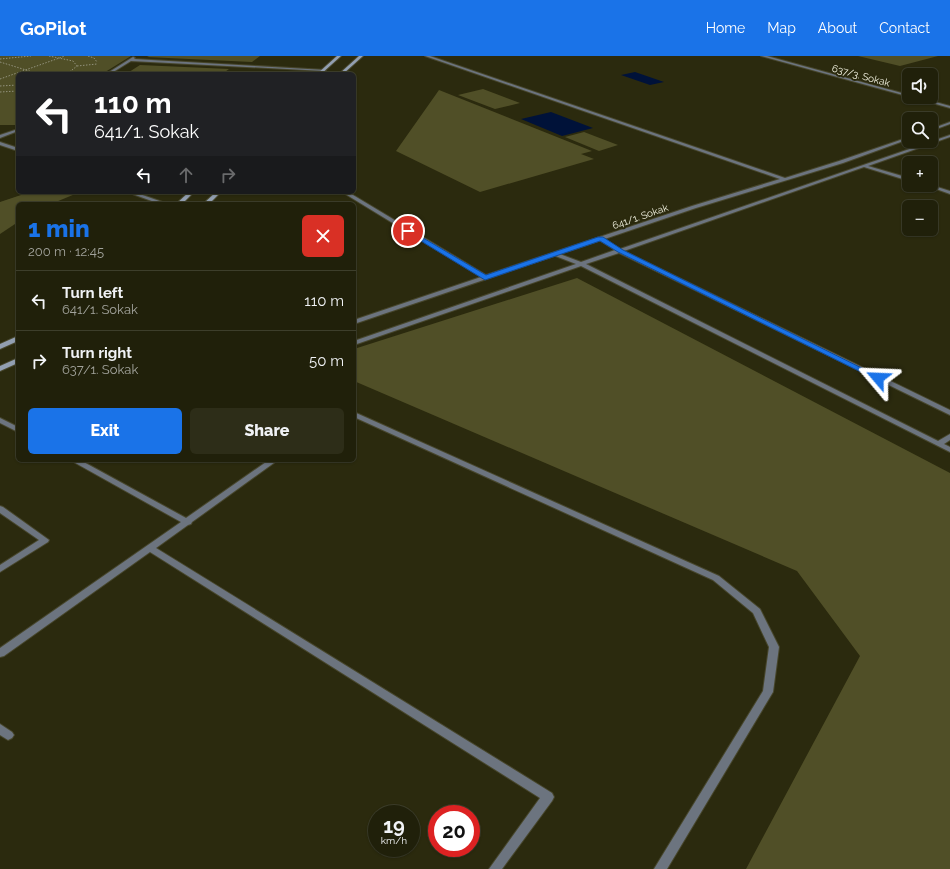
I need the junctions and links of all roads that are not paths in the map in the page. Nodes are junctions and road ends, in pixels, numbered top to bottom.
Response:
1 (138, 56) edge
2 (339, 56) edge
3 (361, 56) edge
4 (427, 56) edge
5 (763, 56) edge
6 (130, 60) junction
7 (324, 70) junction
8 (111, 72) edge
9 (322, 72) edge
10 (343, 72) edge
11 (902, 94) edge
12 (938, 104) edge
13 (950, 107) edge
14 (950, 123) edge
15 (938, 127) edge
16 (16, 131) edge
17 (950, 136) edge
18 (0, 137) edge
19 (902, 140) edge
20 (0, 143) edge
21 (16, 149) edge
22 (864, 166) junction
23 (902, 178) edge
24 (785, 180) junction
25 (938, 189) edge
26 (950, 193) edge
27 (135, 194) edge
28 (190, 194) edge
29 (217, 194) edge
30 (347, 194) edge
31 (159, 202) edge
32 (181, 202) edge
33 (208, 202) edge
34 (601, 239) junction
35 (620, 251) junction
36 (555, 254) junction
37 (581, 264) junction
38 (485, 278) junction
39 (356, 321) edge
40 (16, 339) edge
41 (356, 342) edge
42 (0, 347) edge
43 (16, 361) edge
44 (0, 369) edge
45 (950, 413) edge
46 (356, 415) edge
47 (0, 420) edge
48 (16, 429) edge
49 (950, 436) edge
50 (939, 444) junction
51 (950, 450) edge
52 (78, 462) edge
53 (271, 462) edge
54 (0, 510) edge
55 (188, 522) junction
56 (150, 548) junction
57 (0, 569) edge
58 (0, 653) edge
59 (495, 869) edge
60 (660, 869) edge

1 - 6 street
2 - 7 main road
3 - 10 main road
4 - 24 street
5 - 11 street, 637/3. Sokak
6 - 7 street
6 - 8 street
7 - 9 main road
12 - 13 street
14 - 15 street
16 - 18 street
17 - 22 street
19 - 24 street, 641/1. Sokak
20 - 21 street
22 - 23 street
22 - 35 street
24 - 34 street, 641/1. Sokak
25 - 26 street
27 - 31 street
28 - 32 main road
29 - 33 main road
30 - 38 street
34 - 35 street
34 - 36 street, 641/1. Sokak
35 - 37 street
35 - 45 street
36 - 37 street
36 - 38 street, 641/1. Sokak
37 - 41 street
37 - 50 street
38 - 39 street, 641/1. Sokak
40 - 42 main road
43 - 44 main road
46 - 60 street
47 - 48 street
49 - 50 street
50 - 51 street
52 - 55 street
53 - 55 street
54 - 57 street
55 - 56 street
56 - 58 street
56 - 59 street

